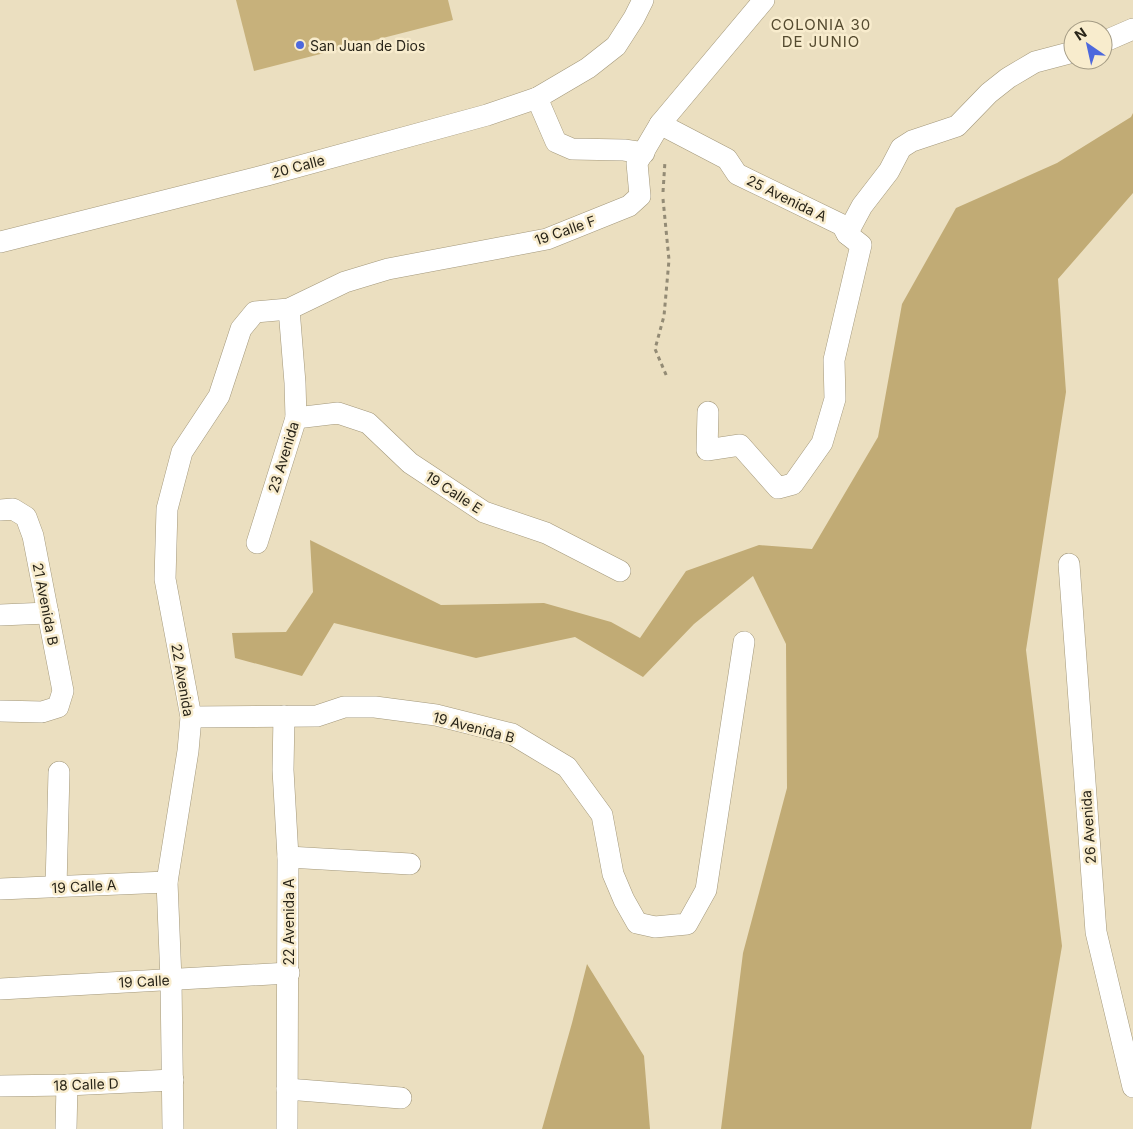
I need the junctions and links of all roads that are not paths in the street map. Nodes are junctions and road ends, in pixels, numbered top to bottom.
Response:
1 (644, 0) edge
2 (764, 0) edge
3 (1133, 29) edge
4 (1113, 38) edge
5 (1063, 55) edge
6 (537, 98) junction
7 (660, 124) junction
8 (644, 153) junction
9 (854, 239) junction
10 (0, 242) edge
11 (289, 309) junction
12 (255, 312) joint
13 (708, 412) dead end
14 (296, 418) junction
15 (0, 510) edge
16 (257, 543) dead end
17 (1069, 564) dead end
18 (620, 571) dead end
19 (48, 613) junction
20 (0, 615) edge
21 (744, 642) dead end
22 (0, 711) edge
23 (284, 716) junction
24 (190, 717) junction
25 (59, 772) dead end
26 (288, 857) junction
27 (410, 864) dead end
28 (167, 882) junction
29 (56, 887) junction
30 (0, 890) edge
31 (289, 973) junction
32 (171, 980) junction
33 (0, 989) edge
34 (172, 1080) junction
35 (1133, 1084) edge
36 (67, 1085) junction
37 (0, 1086) edge
38 (287, 1088) junction
39 (401, 1098) dead end
40 (66, 1129) edge
41 (173, 1129) edge
42 (287, 1129) edge

1 - 6 street, 20 Calle
2 - 7 street, 19 Calle F
3 - 4 street
5 - 9 street
6 - 8 street
6 - 10 street, 20 Calle
7 - 8 street, 19 Calle F
7 - 9 street, 25 Avenida A
8 - 11 street, 19 Calle F
9 - 13 street
11 - 12 street, 19 Calle F
11 - 14 street, 23 Avenida
12 - 24 street, 22 Avenida
14 - 16 street, 23 Avenida
14 - 18 street, 19 Calle E
15 - 19 street, 21 Avenida B
17 - 35 street, 26 Avenida
19 - 20 street
19 - 22 street, 21 Avenida B
21 - 23 street, 19 Avenida B
23 - 24 street, 19 Avenida B
23 - 26 street, 22 Avenida A
24 - 28 street, 22 Avenida
25 - 29 street
26 - 27 street
26 - 31 street, 22 Avenida A
28 - 29 street, 19 Calle A
28 - 32 street, 22 Avenida
29 - 30 street, 19 Calle A
31 - 32 street, 19 Calle
31 - 38 street, 22 Avenida A
32 - 33 street, 19 Calle
32 - 34 street, 22 Avenida
34 - 36 street, 18 Calle D
34 - 41 street, 22 Avenida
36 - 37 street, 18 Calle D
36 - 40 street
38 - 39 street
38 - 42 street, 22 Avenida A

